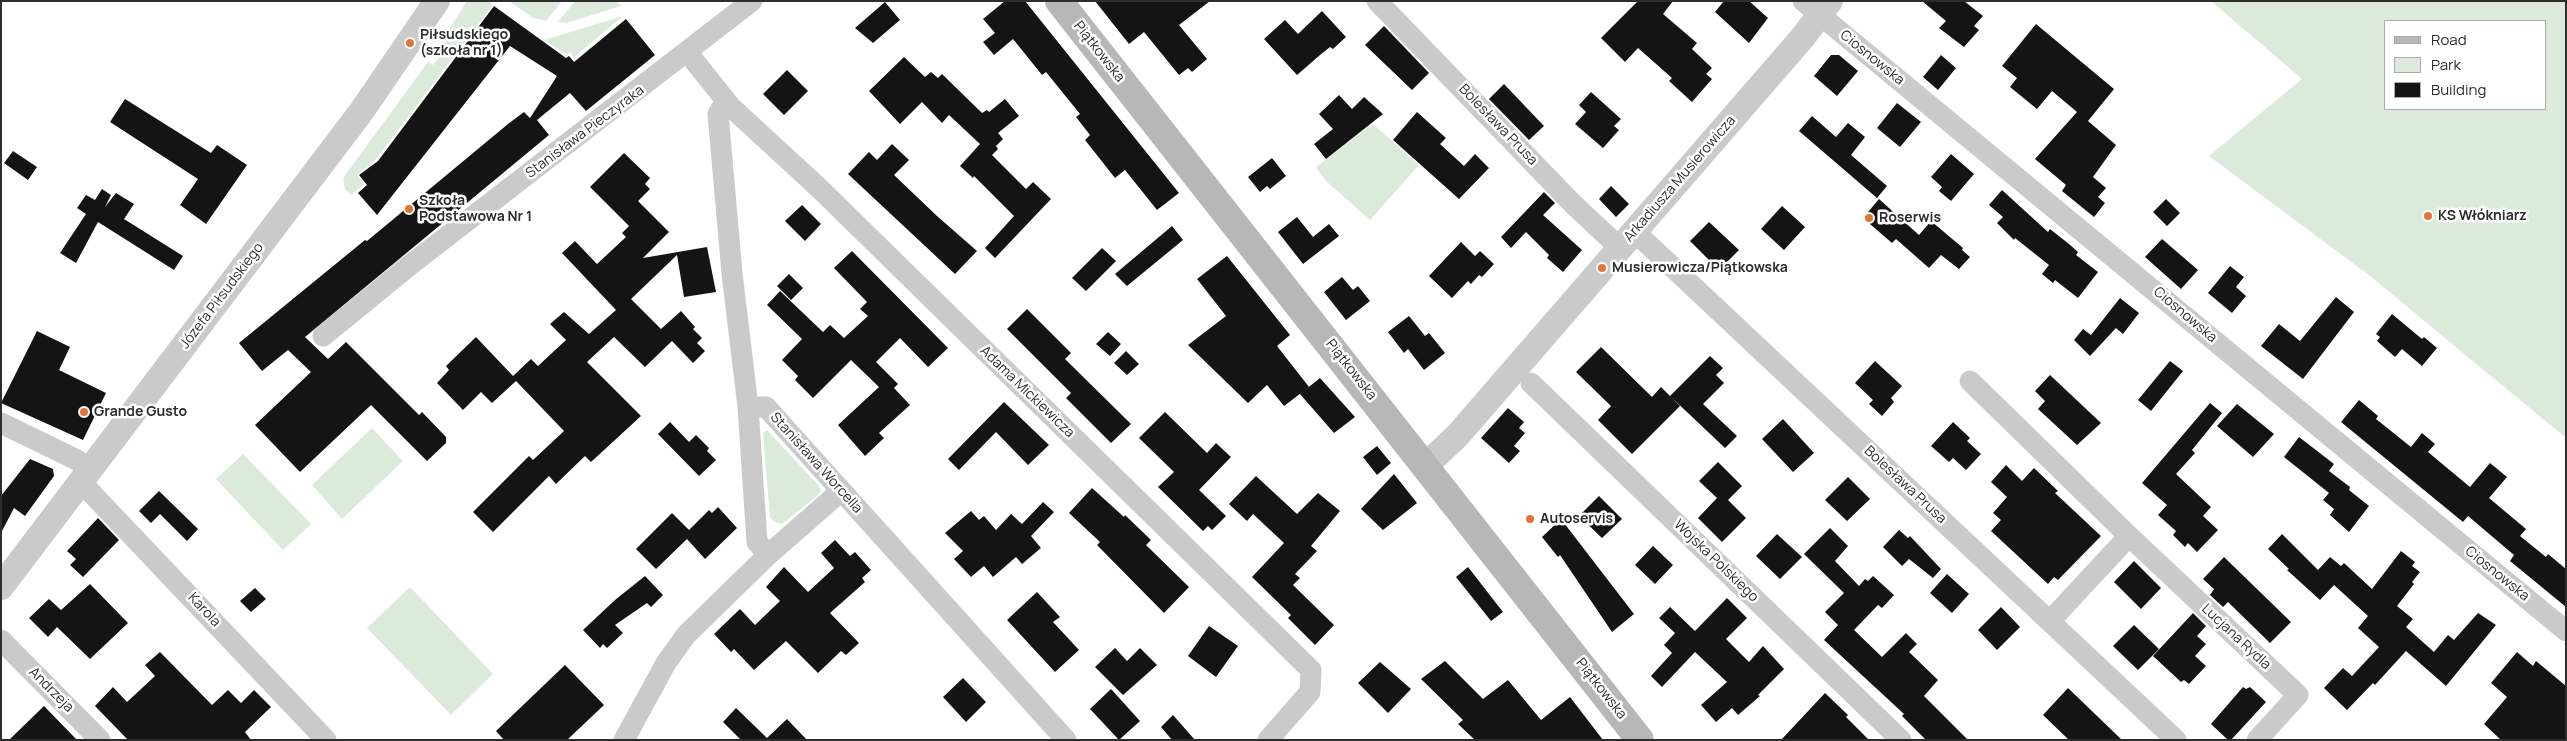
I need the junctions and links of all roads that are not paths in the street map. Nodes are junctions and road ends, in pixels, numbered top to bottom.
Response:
1 (437, 1) edge
2 (752, 1) edge
3 (1059, 1) edge
4 (1377, 1) edge
5 (1818, 6) edge
6 (688, 53) junction
7 (726, 101) junction
8 (1627, 240) junction
9 (322, 336) dead end
10 (1970, 381) dead end
11 (1531, 383) dead end
12 (748, 407) junction
13 (1, 423) edge
14 (1426, 465) junction
15 (86, 476) junction
16 (841, 491) junction
17 (2129, 536) junction
18 (768, 555) junction
19 (1, 587) edge
20 (2050, 621) junction
21 (2566, 631) edge
22 (1, 640) edge
23 (100, 740) edge
24 (326, 740) edge
25 (624, 740) edge
26 (1066, 740) edge
27 (1268, 740) edge
28 (1640, 740) edge
29 (1901, 740) edge
30 (2176, 740) edge
31 (2257, 740) edge

1 - 15 street, Józefa Piłsudskiego
2 - 6 street, Stanisława Pieczyraka
3 - 14 main road, Piątkowska
4 - 8 street, Bolesława Prusa
5 - 8 street, Arkadiusza Musierowicza
5 - 21 street, Ciosnowska
6 - 7 street, Adama Mickiewicza
6 - 9 street, Stanisława Pieczyraka
7 - 12 street
7 - 27 street, Adama Mickiewicza
8 - 14 street, Arkadiusza Musierowicza
8 - 20 street, Bolesława Prusa
10 - 17 street, Lucjana Rydla
11 - 29 street, Wojska Polskiego
12 - 16 street, Stanisława Worcella
12 - 18 street
13 - 15 street, Karola
14 - 28 main road, Piątkowska
15 - 19 street, Józefa Piłsudskiego
15 - 24 street, Karola
16 - 18 street
16 - 26 street, Stanisława Worcella
17 - 20 street
17 - 31 street, Lucjana Rydla
18 - 25 street
20 - 30 street, Bolesława Prusa
22 - 23 street, Andrzeja

